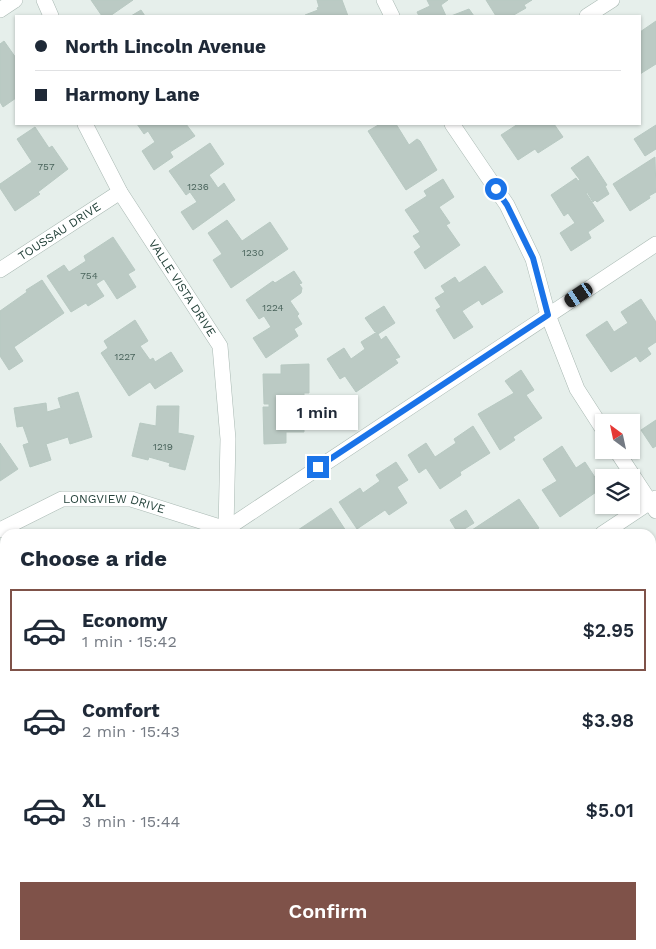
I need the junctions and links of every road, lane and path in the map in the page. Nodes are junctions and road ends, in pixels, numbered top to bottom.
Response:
1 (15, 0) edge
2 (44, 0) edge
3 (384, 0) edge
4 (612, 0) edge
5 (0, 10) edge
6 (51, 15) edge
7 (392, 15) edge
8 (589, 15) edge
9 (86, 125) edge
10 (453, 125) edge
11 (120, 192) junction
12 (656, 244) edge
13 (0, 270) edge
14 (548, 315) junction
15 (595, 416) edge
16 (622, 459) edge
17 (654, 504) edge
18 (2, 529) edge
19 (218, 529) edge
20 (226, 529) edge
21 (230, 529) edge
22 (611, 529) edge

1 - 5 street
2 - 6 street
3 - 7 street
4 - 8 street
9 - 11 street, VALLE VISTA DRIVE
10 - 14 street
11 - 13 street, TOUSSAU DRIVE
11 - 20 street, VALLE VISTA DRIVE
12 - 14 street
14 - 15 street
14 - 21 street
16 - 17 street
17 - 22 street
18 - 19 street, LONGVIEW DRIVE

